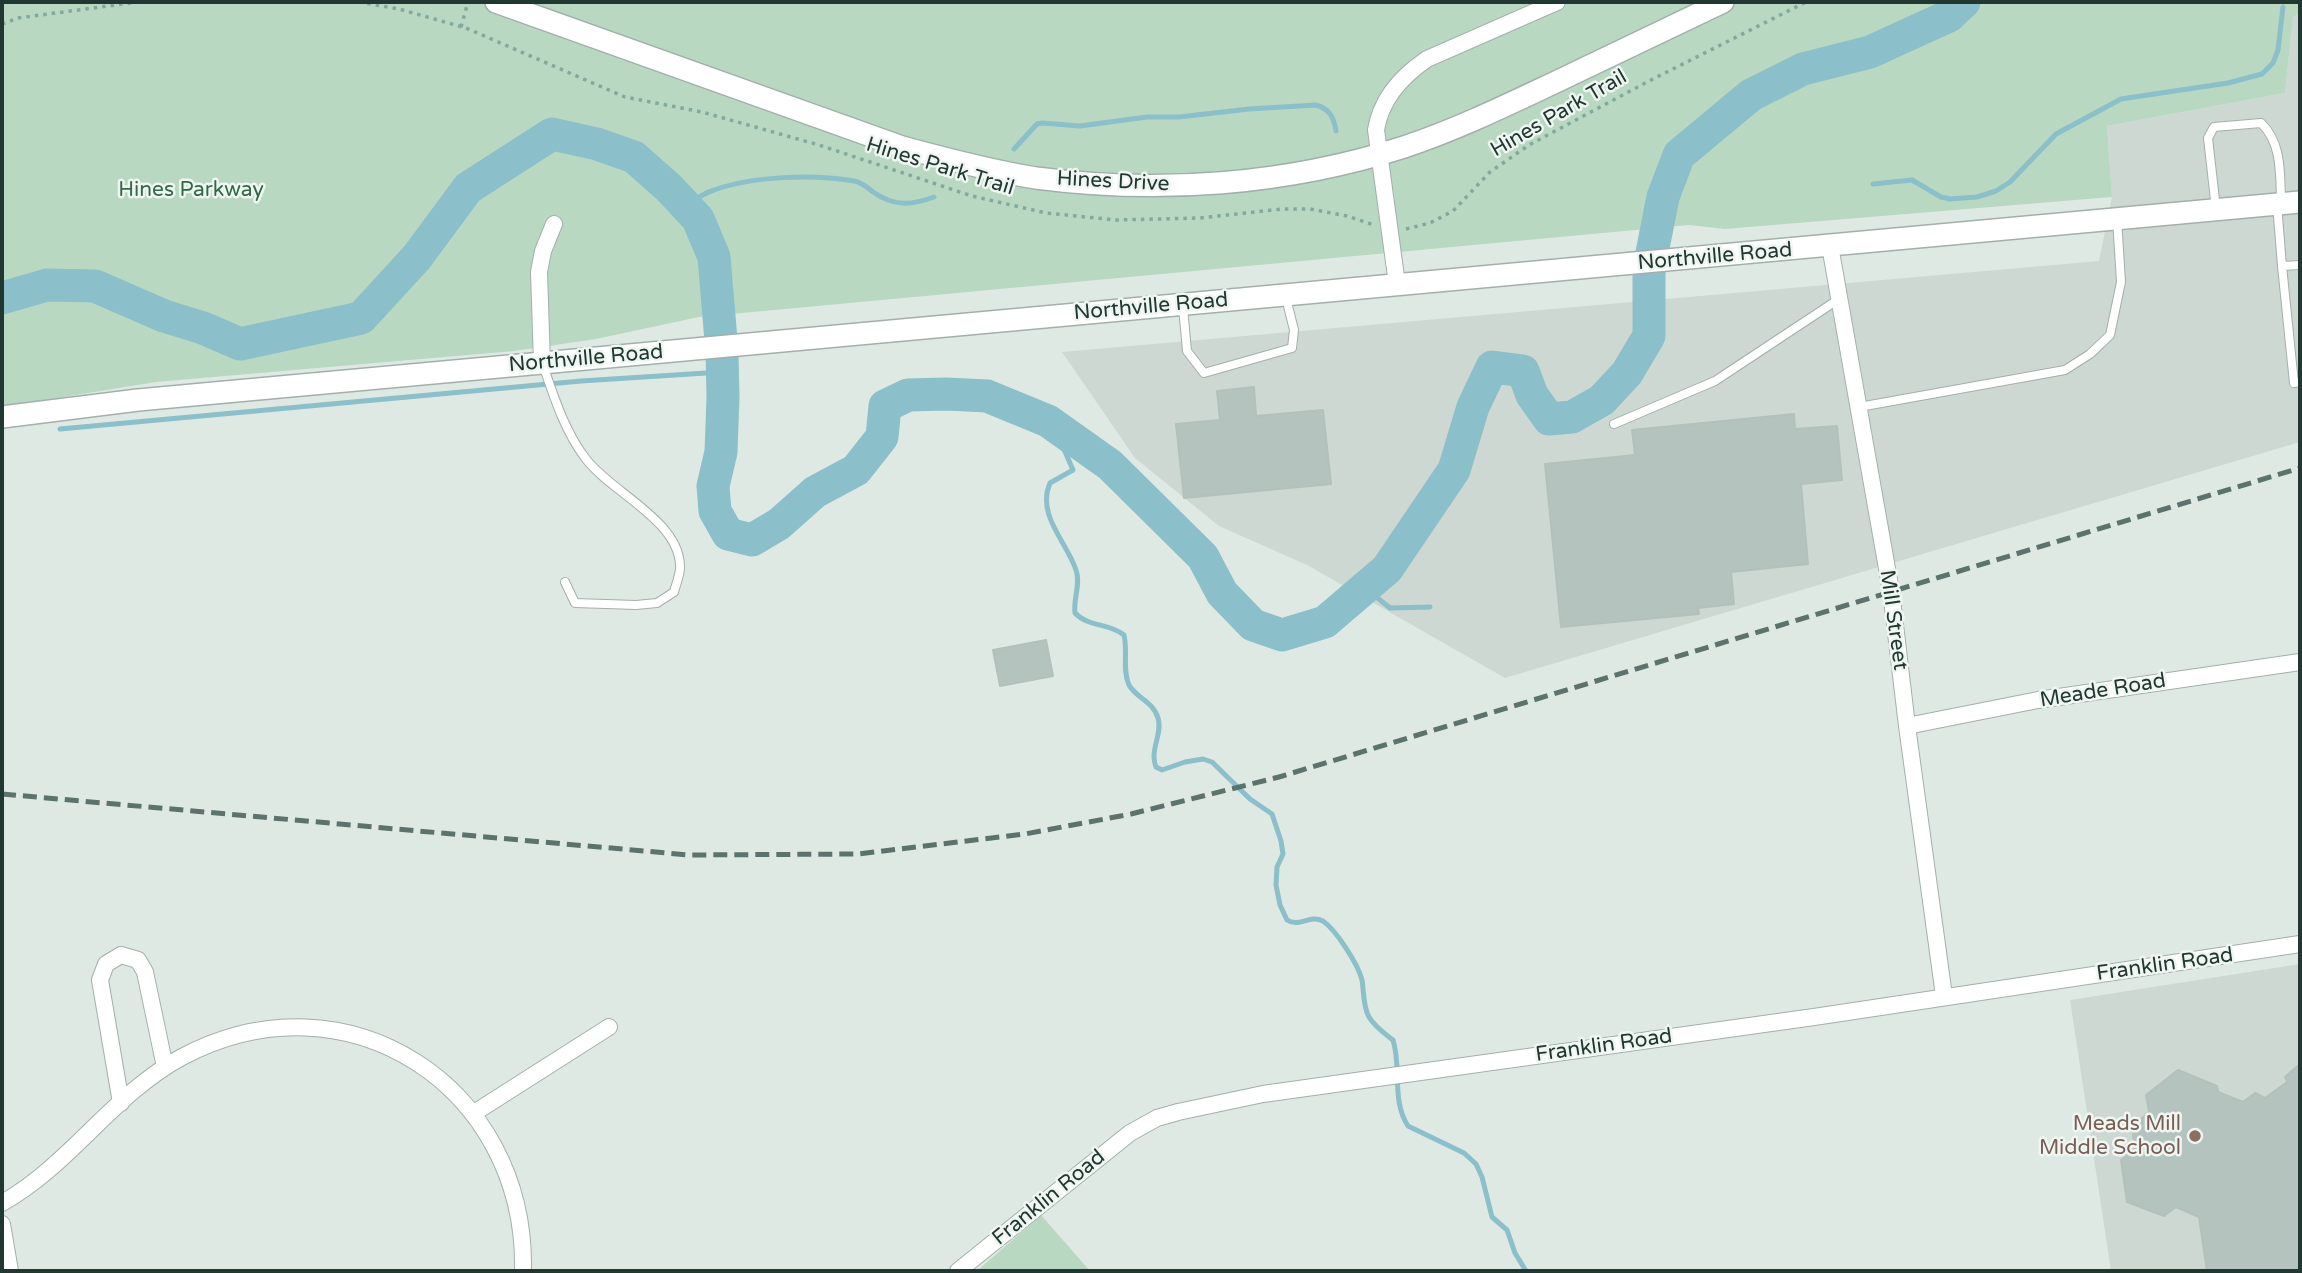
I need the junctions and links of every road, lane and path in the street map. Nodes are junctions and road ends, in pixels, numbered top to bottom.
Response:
1 (138, 2) edge
2 (359, 2) edge
3 (468, 2) edge
4 (496, 2) edge
5 (1556, 2) edge
6 (1723, 2) edge
7 (1806, 2) edge
8 (2, 24) edge
9 (461, 27) junction
10 (1380, 154) junction
11 (2286, 203) edge
12 (2216, 210) junction
13 (2117, 219) junction
14 (554, 224) dead end
15 (1389, 228) junction
16 (1830, 246) junction
17 (2300, 265) edge
18 (2282, 267) junction
19 (1397, 285) junction
20 (1285, 295) junction
21 (1839, 299) junction
22 (1183, 304) junction
23 (542, 363) junction
24 (2300, 382) edge
25 (1858, 407) junction
26 (2, 417) edge
27 (1614, 424) dead end
28 (565, 582) dead end
29 (2300, 662) edge
30 (1907, 726) junction
31 (2300, 944) edge
32 (1944, 996) junction
33 (609, 1027) dead end
34 (165, 1067) junction
35 (121, 1103) junction
36 (474, 1113) junction
37 (2, 1203) edge
38 (2, 1224) edge
39 (10, 1271) edge
40 (523, 1271) edge
41 (958, 1271) edge

1 - 8 path
2 - 9 path, Hines Park Trail
3 - 9 path
4 - 10 street, Hines Drive
5 - 10 street
6 - 10 street, Hines Drive
7 - 15 path, Hines Park Trail
9 - 15 path, Hines Park Trail
10 - 15 street
11 - 12 street, Northville Road
11 - 12 lane
11 - 18 lane
12 - 13 street, Northville Road
13 - 16 street, Northville Road
13 - 25 lane
14 - 23 street
15 - 19 street
16 - 19 street, Northville Road
16 - 21 street, Mill Street
17 - 18 lane
18 - 24 lane
19 - 20 street, Northville Road
20 - 22 street, Northville Road
20 - 22 lane
21 - 25 street, Mill Street
21 - 27 lane
22 - 23 street, Northville Road
23 - 26 street, Northville Road
23 - 28 lane
25 - 30 street, Mill Street
29 - 30 street, Meade Road
30 - 32 street, Mill Street
31 - 32 street, Franklin Road
32 - 41 street, Franklin Road
33 - 36 street
34 - 35 street
34 - 35 street
34 - 36 street
35 - 37 street
36 - 40 street
38 - 39 street

